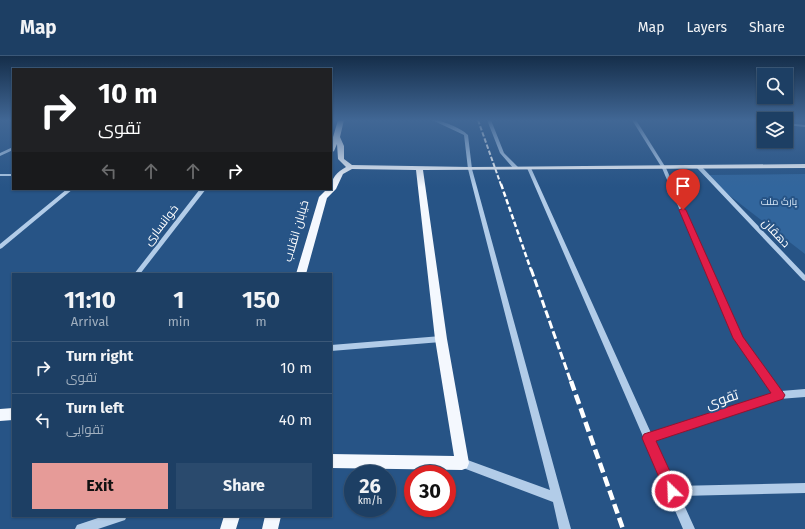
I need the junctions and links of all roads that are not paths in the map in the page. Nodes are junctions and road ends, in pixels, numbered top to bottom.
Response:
1 (340, 142) edge
2 (467, 142) edge
3 (497, 142) edge
4 (648, 142) edge
5 (12, 149) edge
6 (0, 155) edge
7 (805, 166) edge
8 (350, 167) junction
9 (699, 167) junction
10 (516, 168) junction
11 (529, 168) junction
12 (664, 168) junction
13 (419, 169) junction
14 (470, 169) junction
15 (0, 175) edge
16 (12, 175) edge
17 (332, 188) edge
18 (69, 190) edge
19 (202, 190) edge
20 (327, 190) edge
21 (0, 247) edge
22 (138, 273) edge
23 (301, 273) edge
24 (805, 279) edge
25 (441, 339) junction
26 (332, 348) edge
27 (805, 393) edge
28 (779, 395) junction
29 (12, 414) edge
30 (0, 415) edge
31 (649, 438) junction
32 (332, 461) edge
33 (462, 462) junction
34 (805, 488) edge
35 (672, 491) junction
36 (557, 498) junction
37 (118, 517) edge
38 (232, 517) edge
39 (273, 517) edge
40 (81, 529) edge
41 (228, 529) edge
42 (270, 529) edge
43 (565, 529) edge
44 (689, 529) edge

1 - 8 main road
2 - 14 street
3 - 10 street
4 - 12 street
5 - 6 street
7 - 9 main road
8 - 13 main road
8 - 17 main road, خیابان انقلاب
9 - 12 main road
9 - 24 street, دهقان
10 - 11 main road
10 - 14 main road
11 - 12 main road
11 - 31 street
12 - 28 street
13 - 14 main road
13 - 25 main road
14 - 36 street
15 - 16 street
18 - 21 street
19 - 22 street, خوانساری
20 - 23 main road, خیابان انقلاب
25 - 26 street
25 - 33 main road
27 - 28 street, تقوی
28 - 31 street, تقوی
29 - 30 main road
31 - 35 street
32 - 33 main road
33 - 36 street
34 - 35 street
35 - 44 street
36 - 43 street
37 - 40 street
38 - 41 main road
39 - 42 main road

